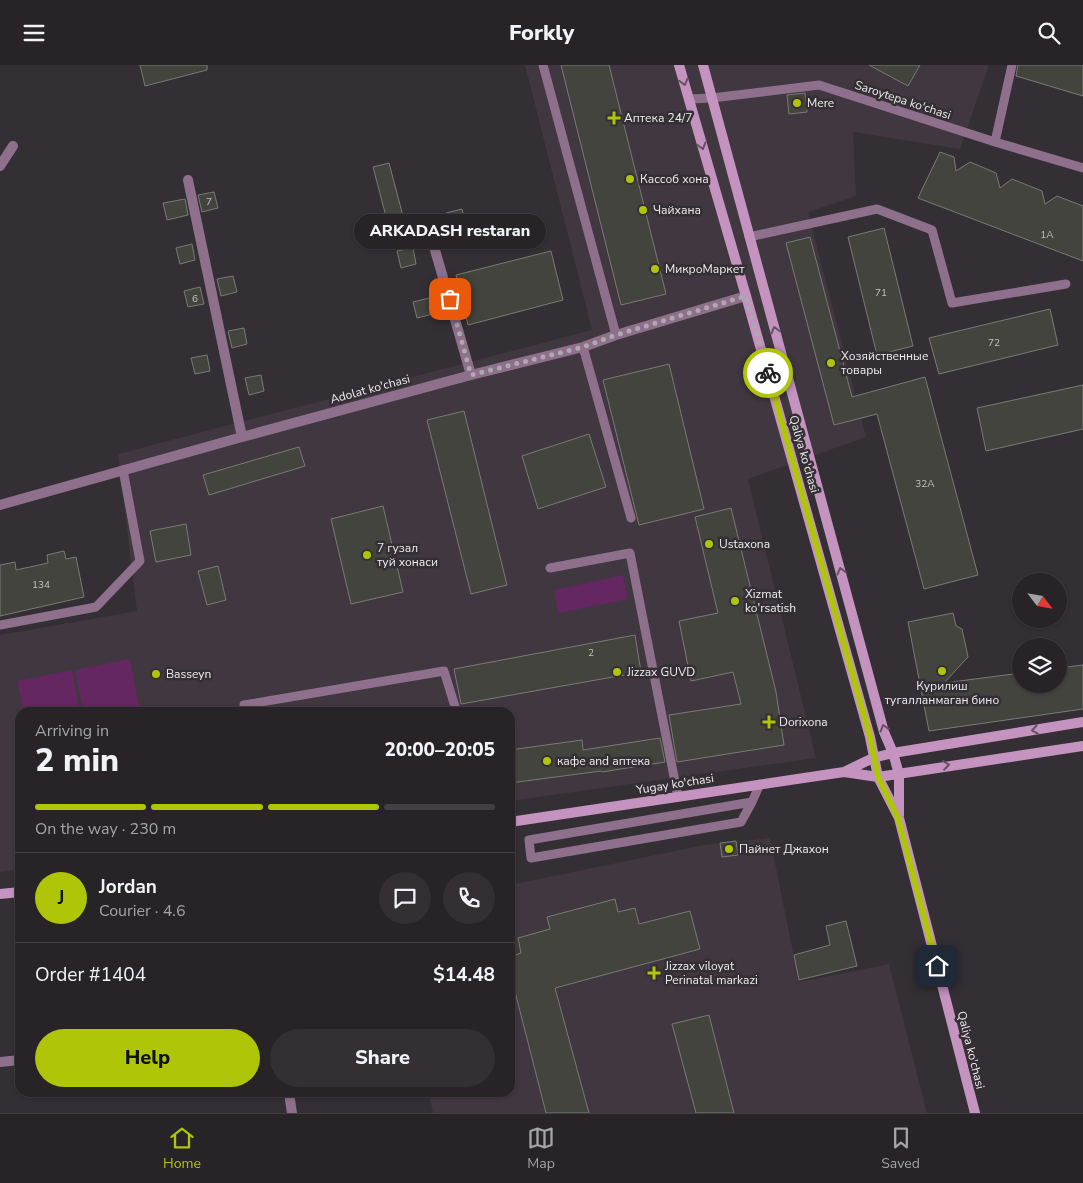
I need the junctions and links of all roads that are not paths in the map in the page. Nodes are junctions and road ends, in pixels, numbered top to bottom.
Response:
1 (543, 65) edge
2 (679, 65) edge
3 (703, 65) edge
4 (1012, 65) edge
5 (712, 98) junction
6 (689, 99) junction
7 (995, 143) junction
8 (13, 146) dead end
9 (0, 166) edge
10 (1083, 168) edge
11 (188, 180) dead end
12 (749, 237) junction
13 (434, 243) dead end
14 (1066, 284) dead end
15 (746, 296) junction
16 (616, 335) junction
17 (583, 347) junction
18 (471, 375) junction
19 (242, 437) junction
20 (123, 470) junction
21 (0, 505) edge
22 (630, 518) dead end
23 (550, 568) dead end
24 (0, 625) edge
25 (244, 707) edge
26 (455, 707) edge
27 (1083, 722) edge
28 (1083, 746) edge
29 (893, 753) junction
30 (873, 758) junction
31 (844, 772) junction
32 (898, 774) junction
33 (878, 777) junction
34 (760, 784) junction
35 (678, 797) junction
36 (752, 802) junction
37 (898, 818) junction
38 (515, 821) edge
39 (15, 892) edge
40 (0, 894) edge
41 (15, 1060) edge
42 (0, 1062) edge
43 (290, 1097) edge
44 (292, 1113) edge
45 (975, 1113) edge

1 - 16 lane
2 -> 6 main road, Qaliya ko'chasi
3 - 5 main road, Qaliya ko'chasi
4 - 7 lane
5 - 6 lane, Saroytepa ko'chasi
5 - 7 lane, Saroytepa ko'chasi
5 - 12 main road, Qaliya ko'chasi
6 -> 15 main road, Qaliya ko'chasi
7 - 10 lane, Saroytepa ko'chasi
8 - 9 street
11 - 19 street
12 - 14 lane
29 -> 12 main road, Qaliya ko'chasi
13 - 18 street
15 - 16 street, Adolat ko'chasi
15 - 30 main road, Qaliya ko'chasi
16 - 17 street, Adolat ko'chasi
17 - 18 street, Adolat ko'chasi
17 - 22 lane
18 - 19 street, Adolat ko'chasi
19 - 20 street, Adolat ko'chasi
20 - 21 street, Adolat ko'chasi
20 - 24 lane
23 - 35 lane
25 - 26 lane
27 -> 29 main road, Yugay ko'chasi
32 -> 28 main road, Yugay ko'chasi
29 - 30 main road, Yugay ko'chasi
29 - 32 main road, Qaliya ko'chasi
30 - 31 main road, Yugay ko'chasi
30 - 33 main road, Qaliya ko'chasi
31 - 33 main road, Yugay ko'chasi
31 - 34 main road, Yugay ko'chasi
32 - 33 main road, Yugay ko'chasi
32 - 37 main road, Qaliya ko'chasi
33 - 37 main road, Qaliya ko'chasi
34 - 35 main road, Yugay ko'chasi
34 - 36 lane
35 - 38 main road, Yugay ko'chasi
36 - 36 lane
37 - 45 main road, Qaliya ko'chasi
39 - 40 main road
41 - 42 street
43 - 44 street

